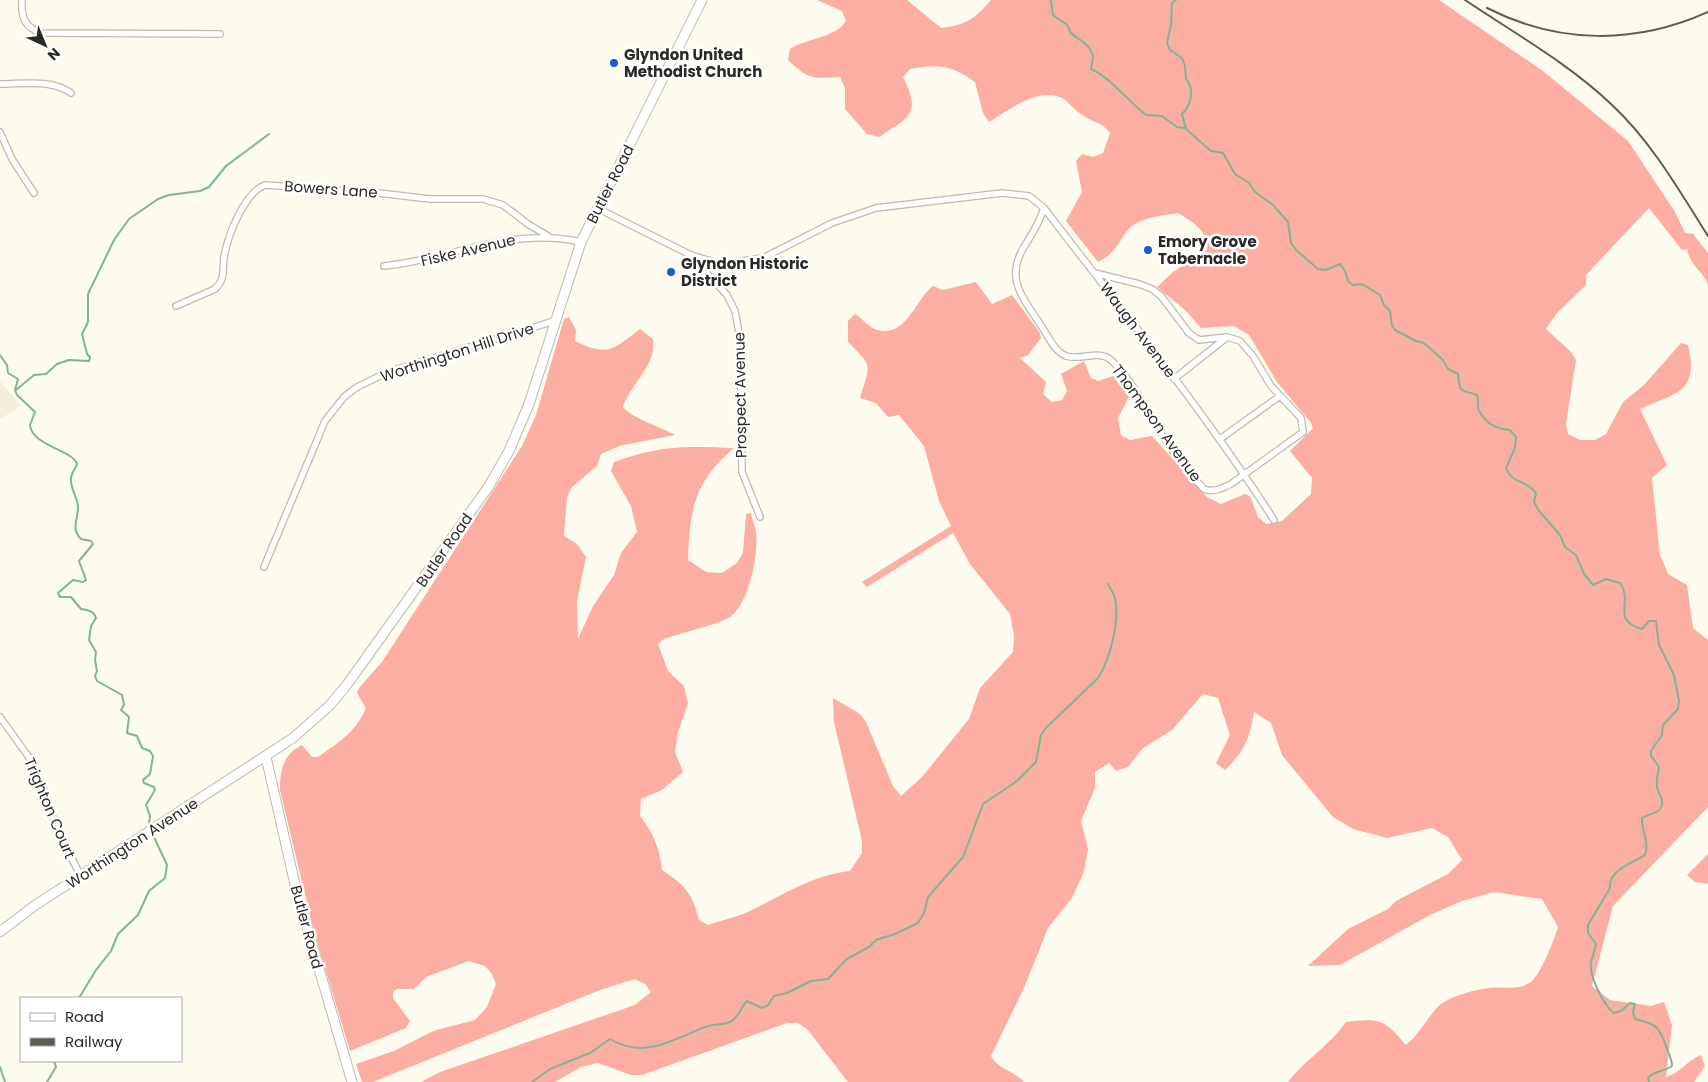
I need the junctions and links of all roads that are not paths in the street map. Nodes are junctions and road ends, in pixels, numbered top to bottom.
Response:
1 (22, 0) edge
2 (702, 0) edge
3 (220, 34) dead end
4 (0, 84) edge
5 (71, 94) dead end
6 (0, 132) edge
7 (34, 193) dead end
8 (597, 208) junction
9 (1044, 208) junction
10 (548, 236) junction
11 (581, 242) junction
12 (691, 255) junction
13 (384, 266) dead end
14 (1095, 273) junction
15 (176, 306) dead end
16 (554, 321) junction
17 (1227, 337) junction
18 (1174, 379) junction
19 (1280, 396) junction
20 (1220, 439) junction
21 (1244, 472) junction
22 (760, 517) dead end
23 (1274, 520) dead end
24 (264, 567) dead end
25 (0, 717) edge
26 (266, 757) junction
27 (81, 876) junction
28 (0, 932) edge
29 (352, 1082) edge

1 - 3 street
2 - 8 main road, Butler Road
4 - 5 street
6 - 7 street
8 - 11 main road, Butler Road
8 - 12 street
9 - 12 street, Waugh Avenue
9 - 14 street, Waugh Avenue
9 - 21 street, Thompson Avenue
10 - 11 street, Fiske Avenue
10 - 13 street, Fiske Avenue
10 - 15 street, Bowers Lane
11 - 16 main road, Butler Road
12 - 22 street, Prospect Avenue
14 - 17 street
14 - 18 street, Waugh Avenue
16 - 24 street, Worthington Hill Drive
16 - 26 main road, Butler Road
17 - 18 street
17 - 19 street
18 - 20 street, Waugh Avenue
19 - 20 street
19 - 21 street
20 - 21 street, Waugh Avenue
21 - 23 street, Waugh Avenue
25 - 27 street, Trighton Court
26 - 27 main road, Worthington Avenue
26 - 29 main road, Butler Road
27 - 28 main road, Worthington Avenue

